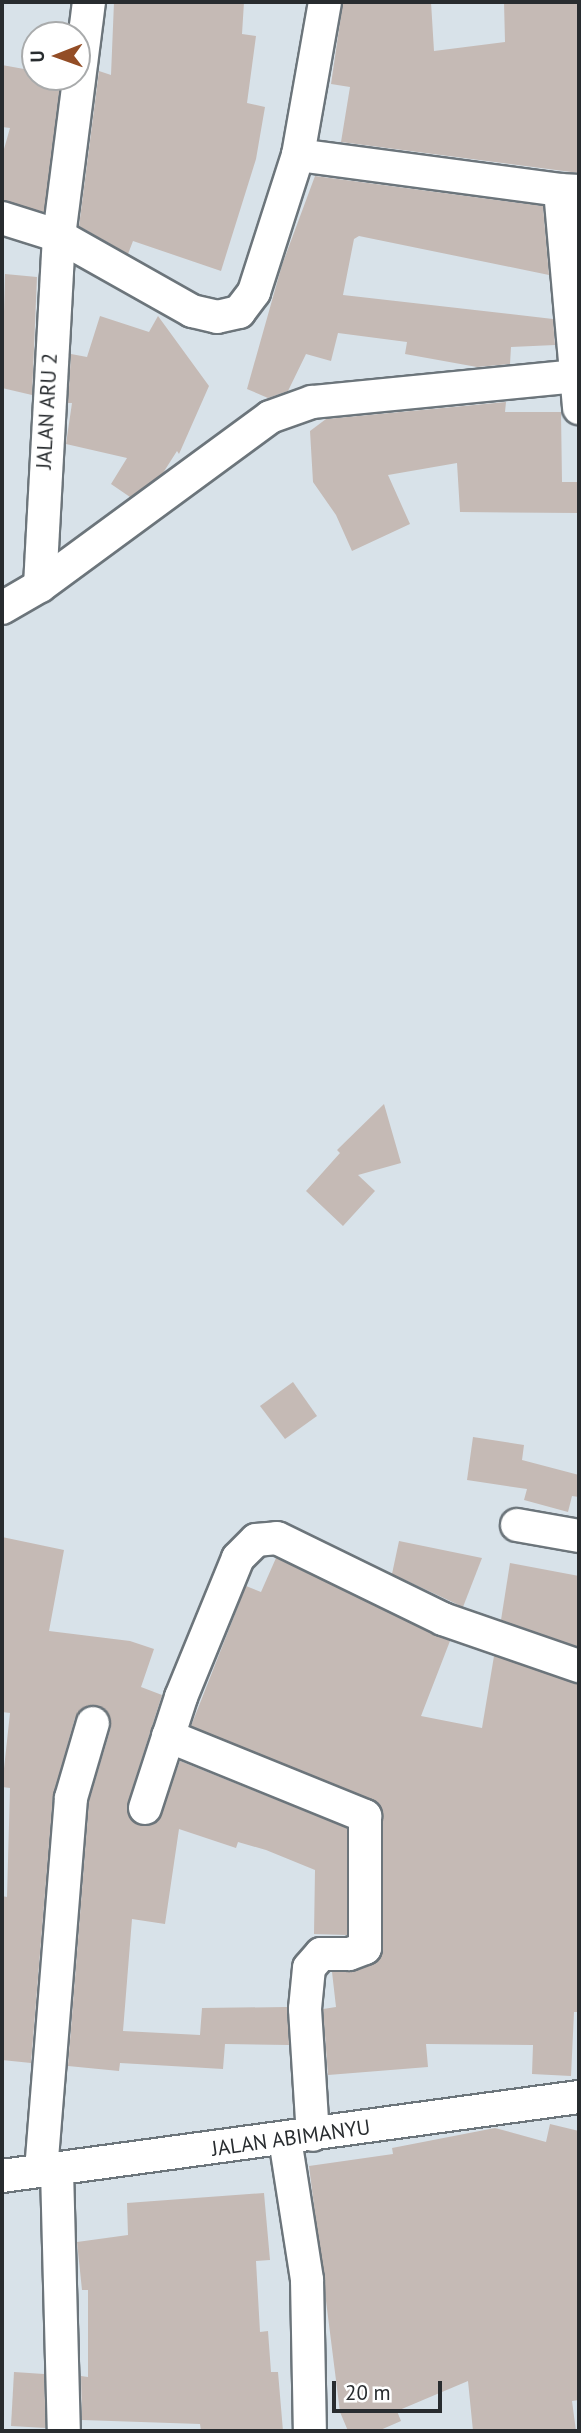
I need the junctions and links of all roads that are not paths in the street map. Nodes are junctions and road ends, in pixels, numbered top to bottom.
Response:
1 (89, 2) edge
2 (326, 2) edge
3 (298, 155) junction
4 (570, 190) edge
5 (2, 218) edge
6 (59, 236) junction
7 (576, 377) edge
8 (579, 408) edge
9 (40, 586) junction
10 (2, 608) edge
11 (517, 1525) dead end
12 (579, 1536) edge
13 (579, 1666) edge
14 (93, 1723) dead end
15 (168, 1736) junction
16 (145, 1808) dead end
17 (579, 2097) edge
18 (299, 2137) junction
19 (49, 2171) junction
20 (2, 2176) edge
21 (64, 2431) edge
22 (310, 2431) edge

1 - 6 street, JALAN ARU 2
2 - 3 street
3 - 4 street
3 - 6 street
4 - 7 street
5 - 6 street
6 - 9 street, JALAN ARU 2
7 - 8 street
7 - 9 street
9 - 10 street
11 - 12 street
13 - 15 street
14 - 19 street
15 - 16 street
15 - 18 street
17 - 18 street, JALAN ABIMANYU
18 - 19 street, JALAN ABIMANYU
18 - 22 street
19 - 20 street, JALAN ABIMANYU
19 - 21 street

